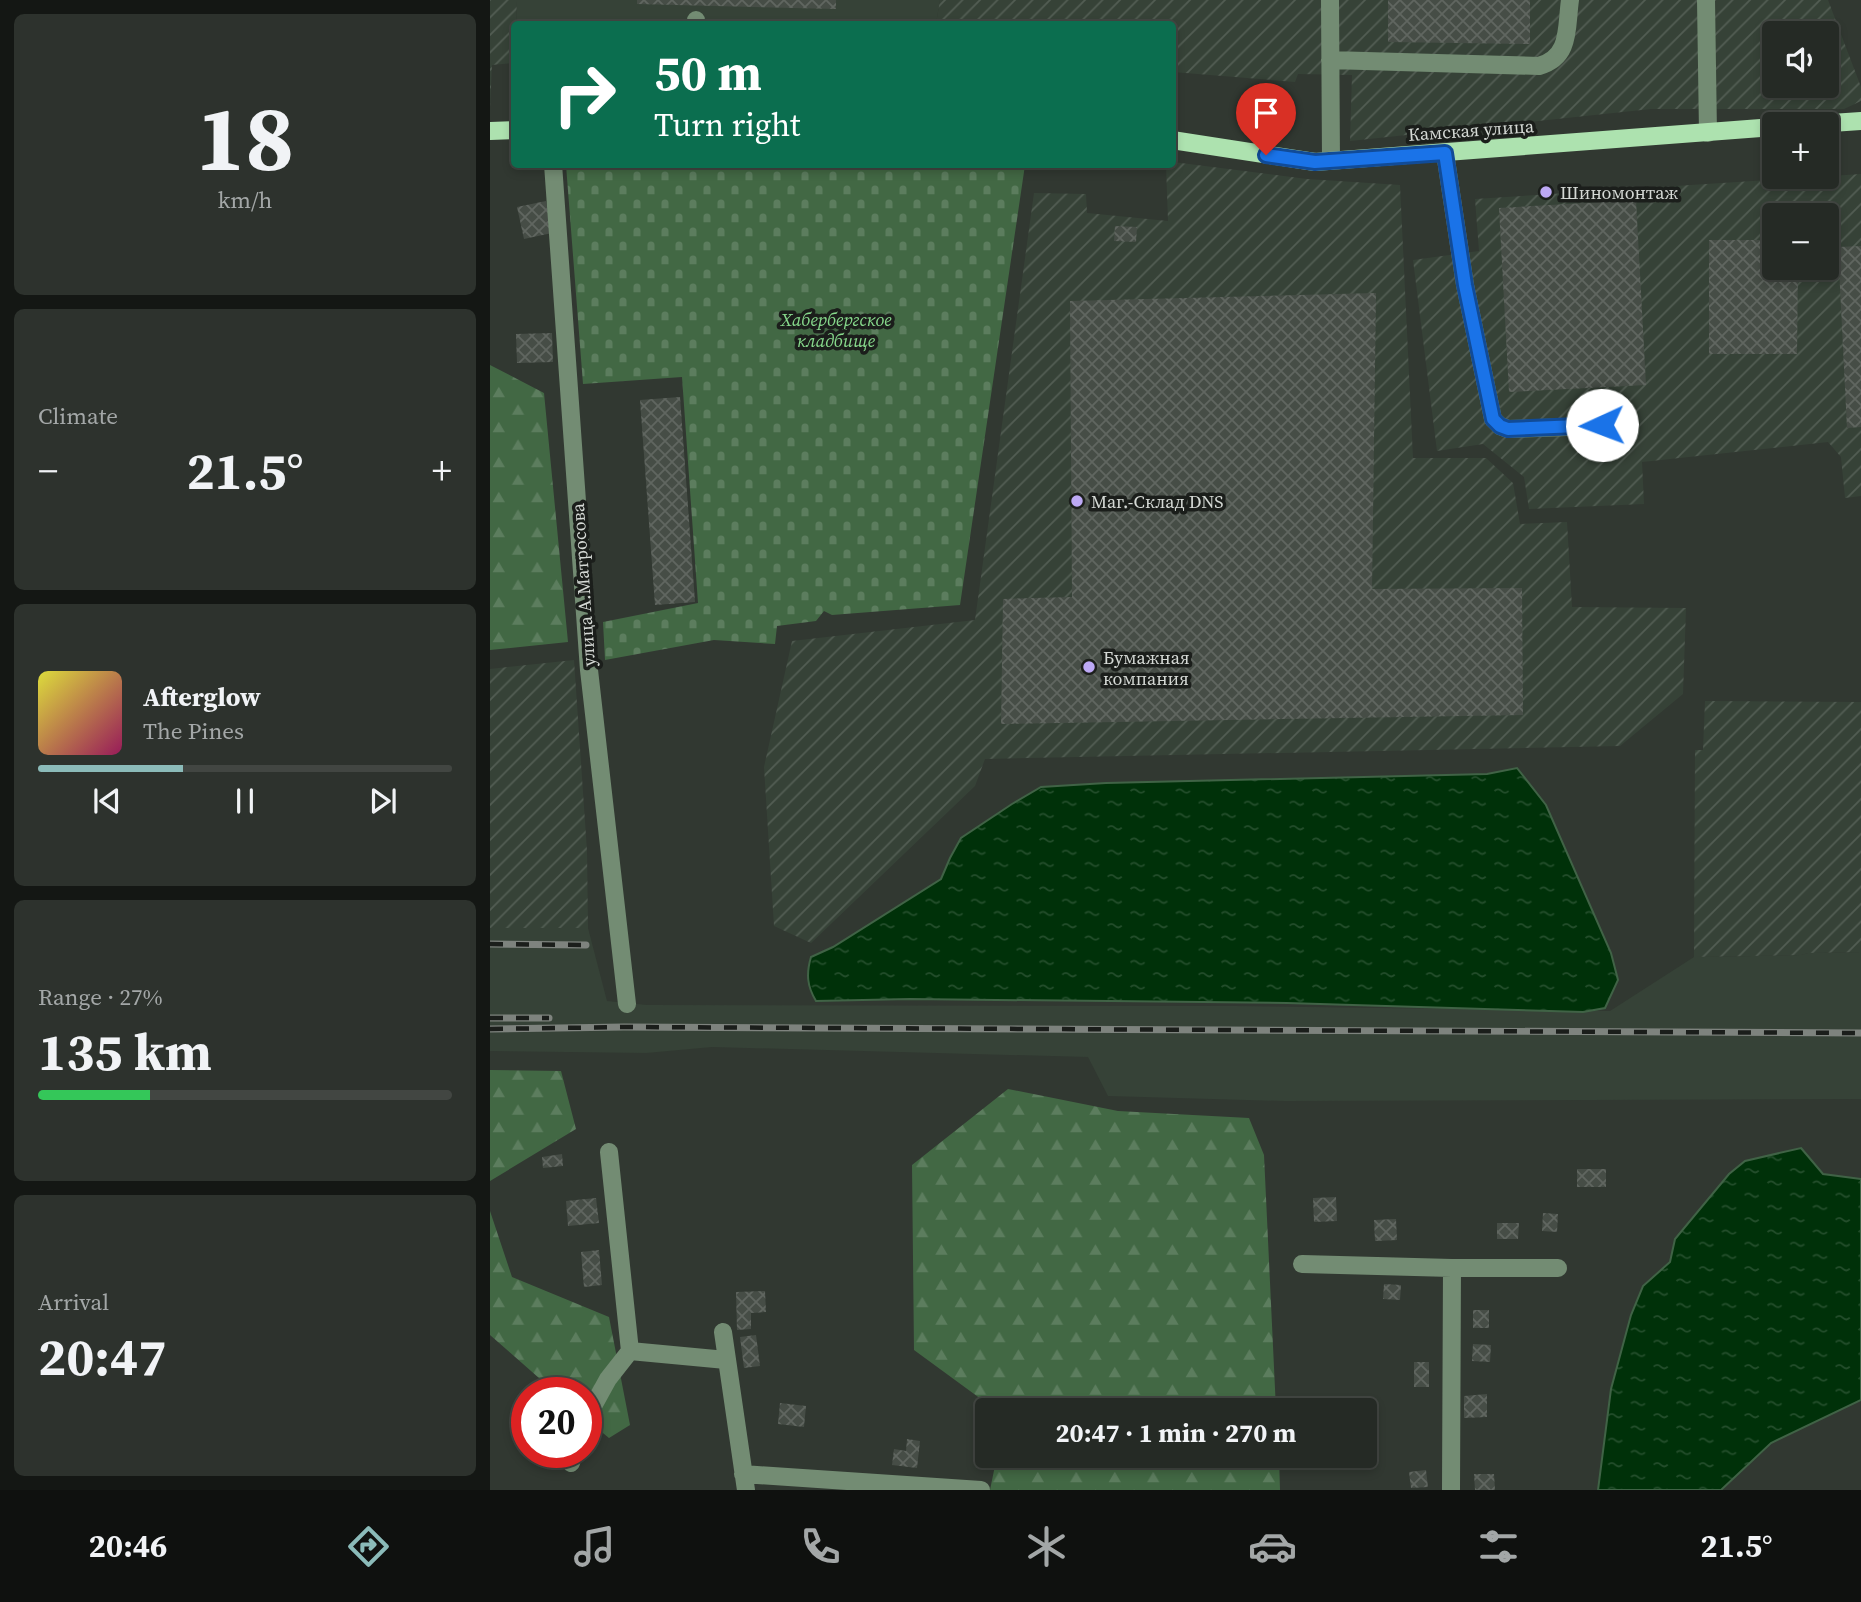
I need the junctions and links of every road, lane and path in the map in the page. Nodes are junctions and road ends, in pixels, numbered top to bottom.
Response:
1 (1330, 0) edge
2 (1570, 0) edge
3 (1706, 0) edge
4 (1330, 60) junction
5 (1861, 121) edge
6 (1839, 122) edge
7 (1762, 129) edge
8 (511, 130) edge
9 (490, 131) edge
10 (1708, 132) junction
11 (1176, 141) edge
12 (1445, 153) junction
13 (1331, 161) junction
14 (554, 168) edge
15 (1626, 425) dead end
16 (627, 1004) dead end
17 (609, 1152) dead end
18 (1302, 1264) dead end
19 (1452, 1268) junction
20 (1559, 1268) dead end
21 (723, 1332) dead end
22 (630, 1351) junction
23 (726, 1360) junction
24 (602, 1390) edge
25 (744, 1482) edge
26 (981, 1490) edge
27 (1451, 1490) edge

1 - 4 street
2 - 4 street
3 - 10 street
4 - 13 street
5 - 6 main road
7 - 10 main road, Камская улица
8 - 9 main road
10 - 12 main road, Камская улица
11 - 13 main road, Камская улица
12 - 13 main road, Камская улица
12 - 15 street
14 - 16 street, улица А.Матросова
17 - 22 street
18 - 19 street
19 - 20 street
19 - 27 street
21 - 23 street
22 - 23 street
22 - 24 street
23 - 25 street
25 - 26 street

